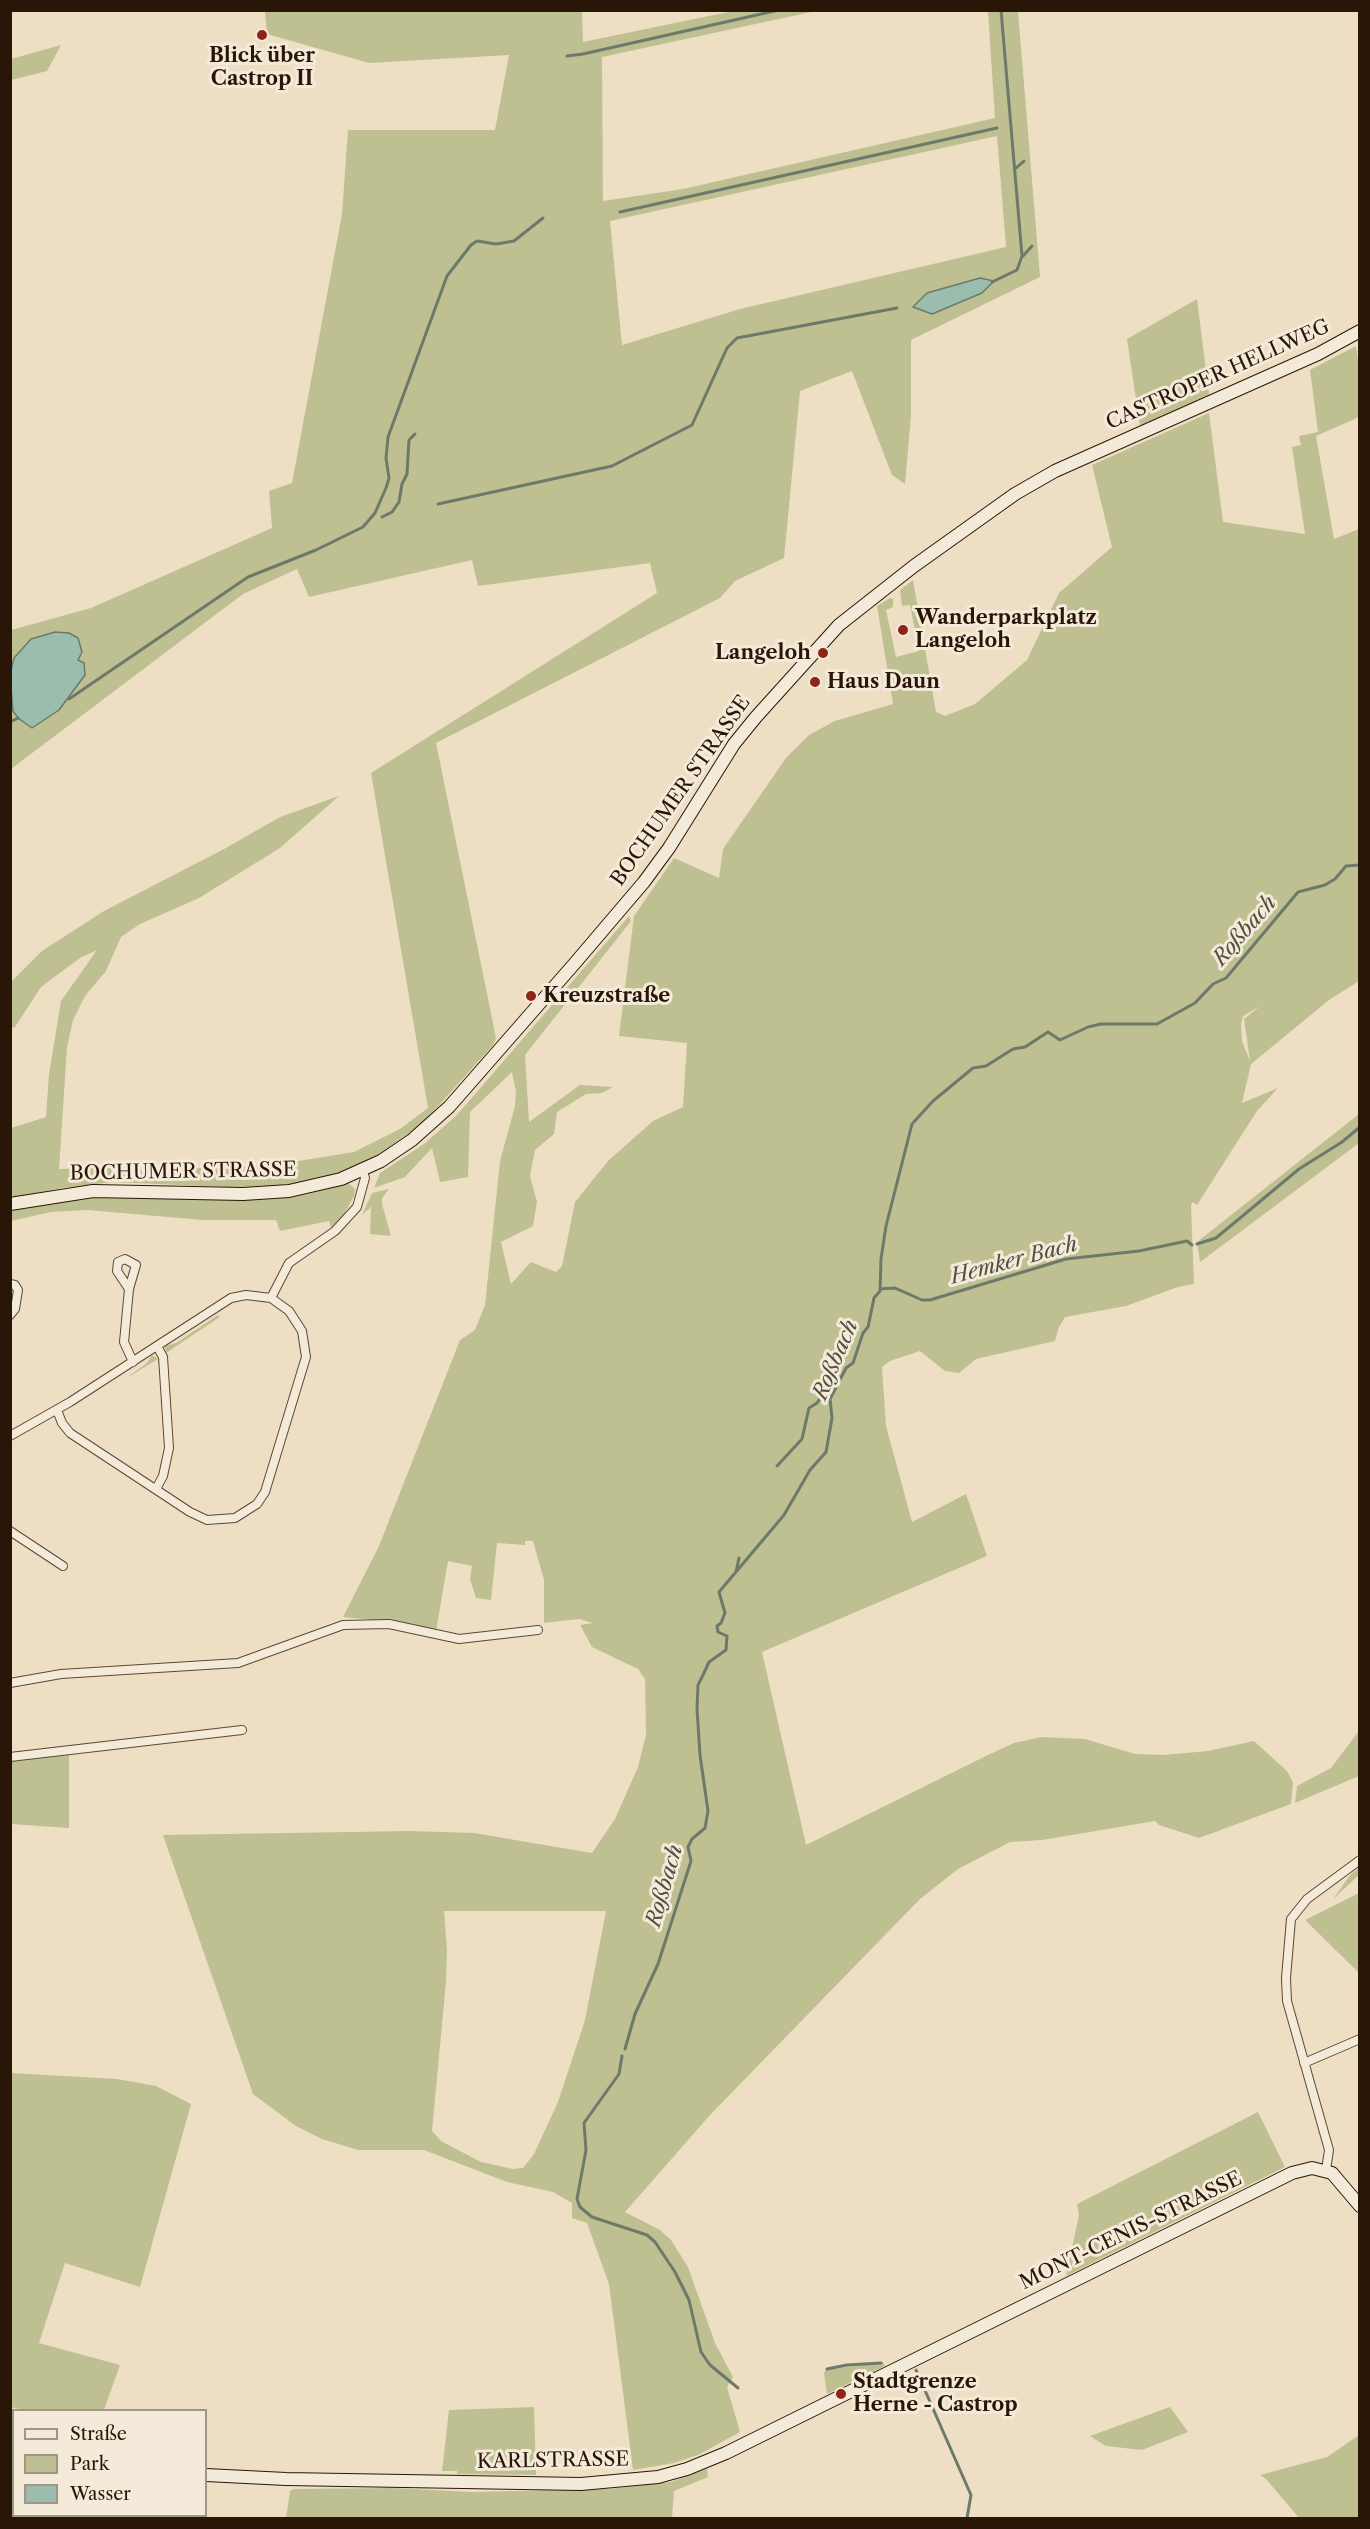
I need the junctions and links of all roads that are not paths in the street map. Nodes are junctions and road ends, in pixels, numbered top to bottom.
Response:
1 (1359, 332) edge
2 (1092, 453) joint
3 (363, 1171) junction
4 (10, 1204) edge
5 (10, 1284) edge
6 (129, 1289) dead end
7 (271, 1298) junction
8 (11, 1314) edge
9 (157, 1346) junction
10 (133, 1362) junction
11 (57, 1410) junction
12 (10, 1436) edge
13 (156, 1490) junction
14 (10, 1531) edge
15 (63, 1566) dead end
16 (538, 1630) dead end
17 (10, 1683) edge
18 (242, 1730) dead end
19 (10, 1757) edge
20 (1359, 1860) edge
21 (1359, 2039) edge
22 (1304, 2063) junction
23 (1326, 2170) junction
24 (1359, 2206) edge
25 (910, 2361) joint
26 (207, 2475) edge

1 - 2 main road, CASTROPER HELLWEG
2 - 3 main road, BOCHUMER STRASSE
3 - 4 main road, BOCHUMER STRASSE
3 - 7 street
5 - 8 street
6 - 10 street
7 - 9 street
7 - 13 street
9 - 10 street
9 - 13 street
10 - 11 street
11 - 12 street
11 - 13 street
14 - 15 street
16 - 17 street
18 - 19 street
20 - 22 street
21 - 22 street
22 - 23 street
23 - 24 main road
23 - 25 main road, MONT-CENIS-STRASSE
25 - 26 main road, KARLSTRASSE

